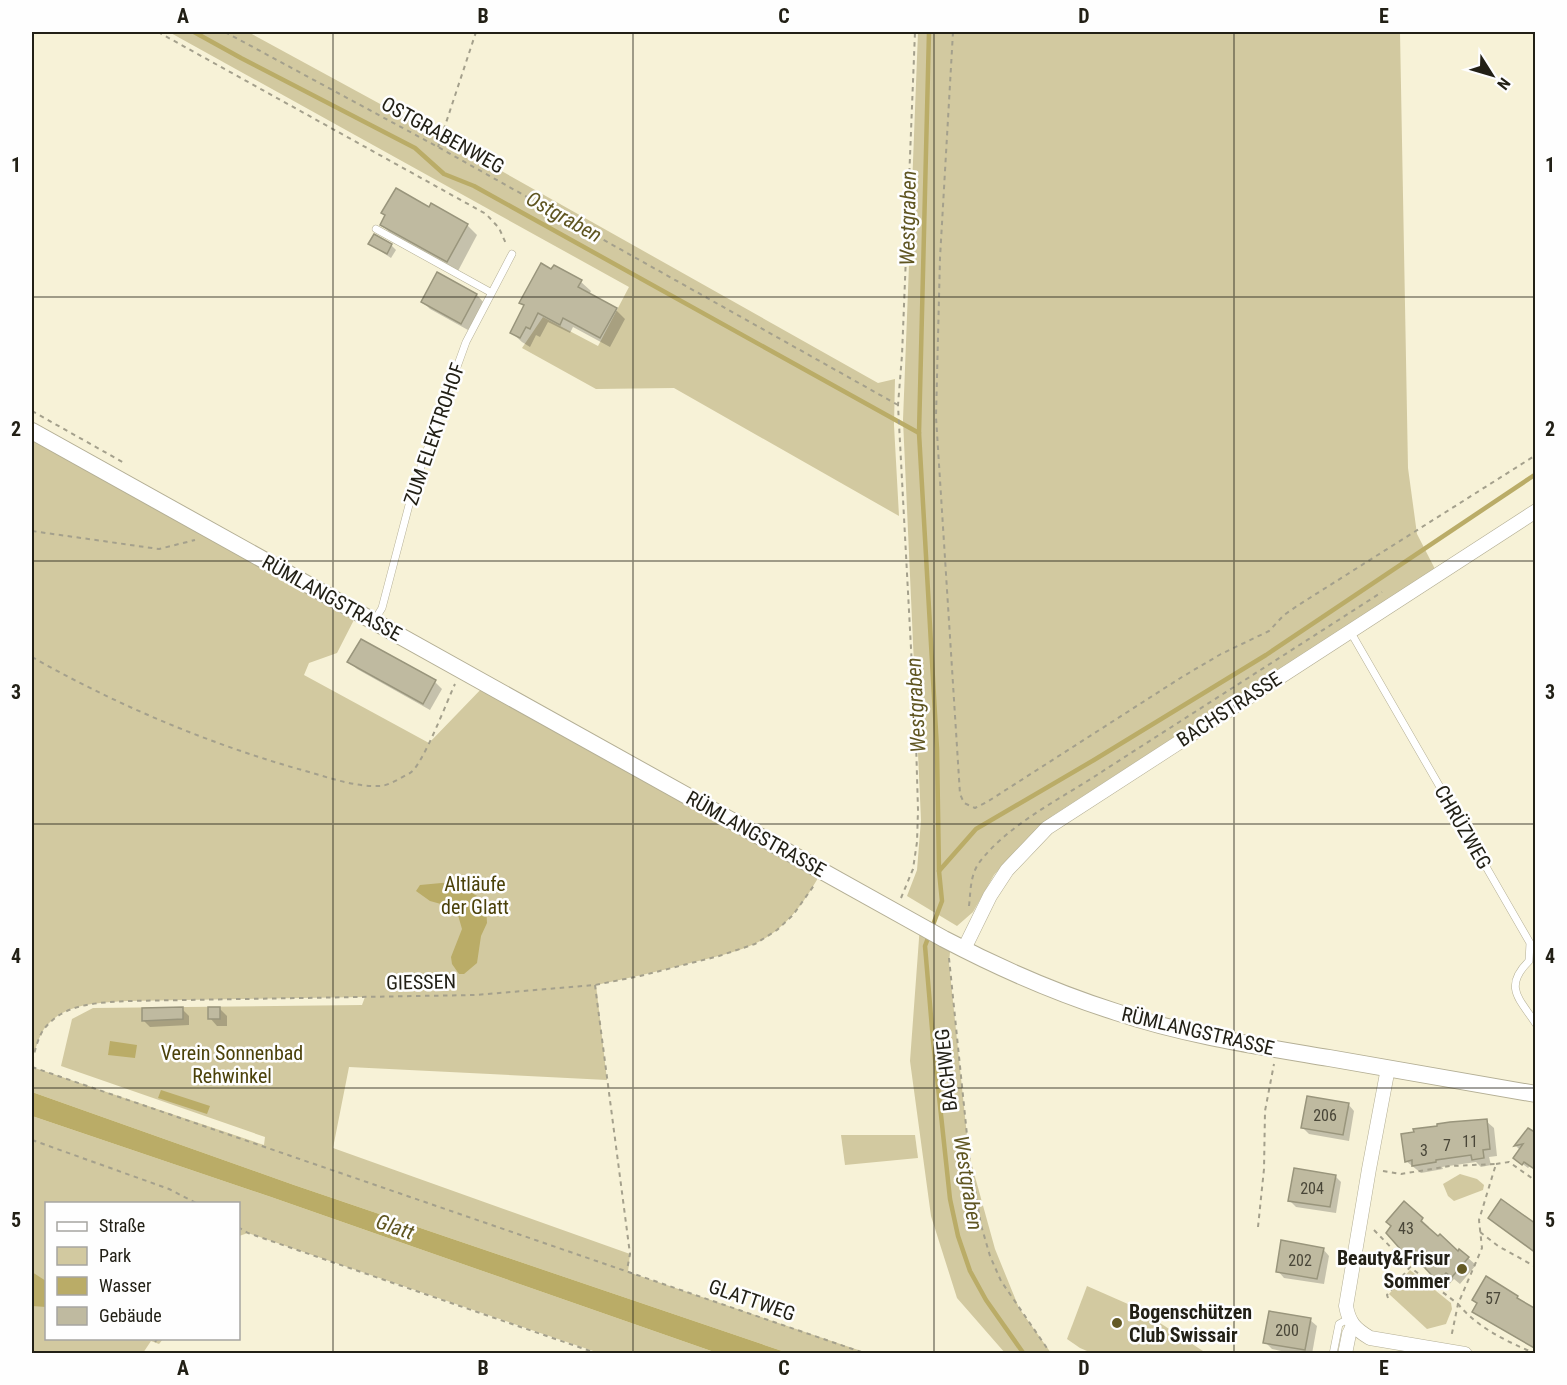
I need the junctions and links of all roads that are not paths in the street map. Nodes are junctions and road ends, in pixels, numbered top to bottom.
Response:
1 (376, 229) dead end
2 (512, 254) road end
3 (490, 292) junction
4 (32, 430) edge
5 (1536, 511) edge
6 (374, 621) junction
7 (1350, 631) junction
8 (954, 944) junction
9 (1536, 1024) edge
10 (1388, 1068) junction
11 (1536, 1094) edge
12 (1351, 1322) junction
13 (1333, 1353) edge
14 (1345, 1353) edge
15 (1465, 1353) edge

1 - 3 lane
2 - 3 lane, ZUM ELEKTROHOF
3 - 6 lane, ZUM ELEKTROHOF
4 - 6 street, RÜMLANGSTRASSE
5 - 7 street, BACHSTRASSE
6 - 8 street, RÜMLANGSTRASSE
7 - 8 street, BACHSTRASSE
7 - 9 lane, CHRÜZWEG
8 - 10 street, RÜMLANGSTRASSE
10 - 11 street, RÜMLANGSTRASSE
10 - 12 street
12 - 13 lane
12 - 14 street
12 - 15 street

